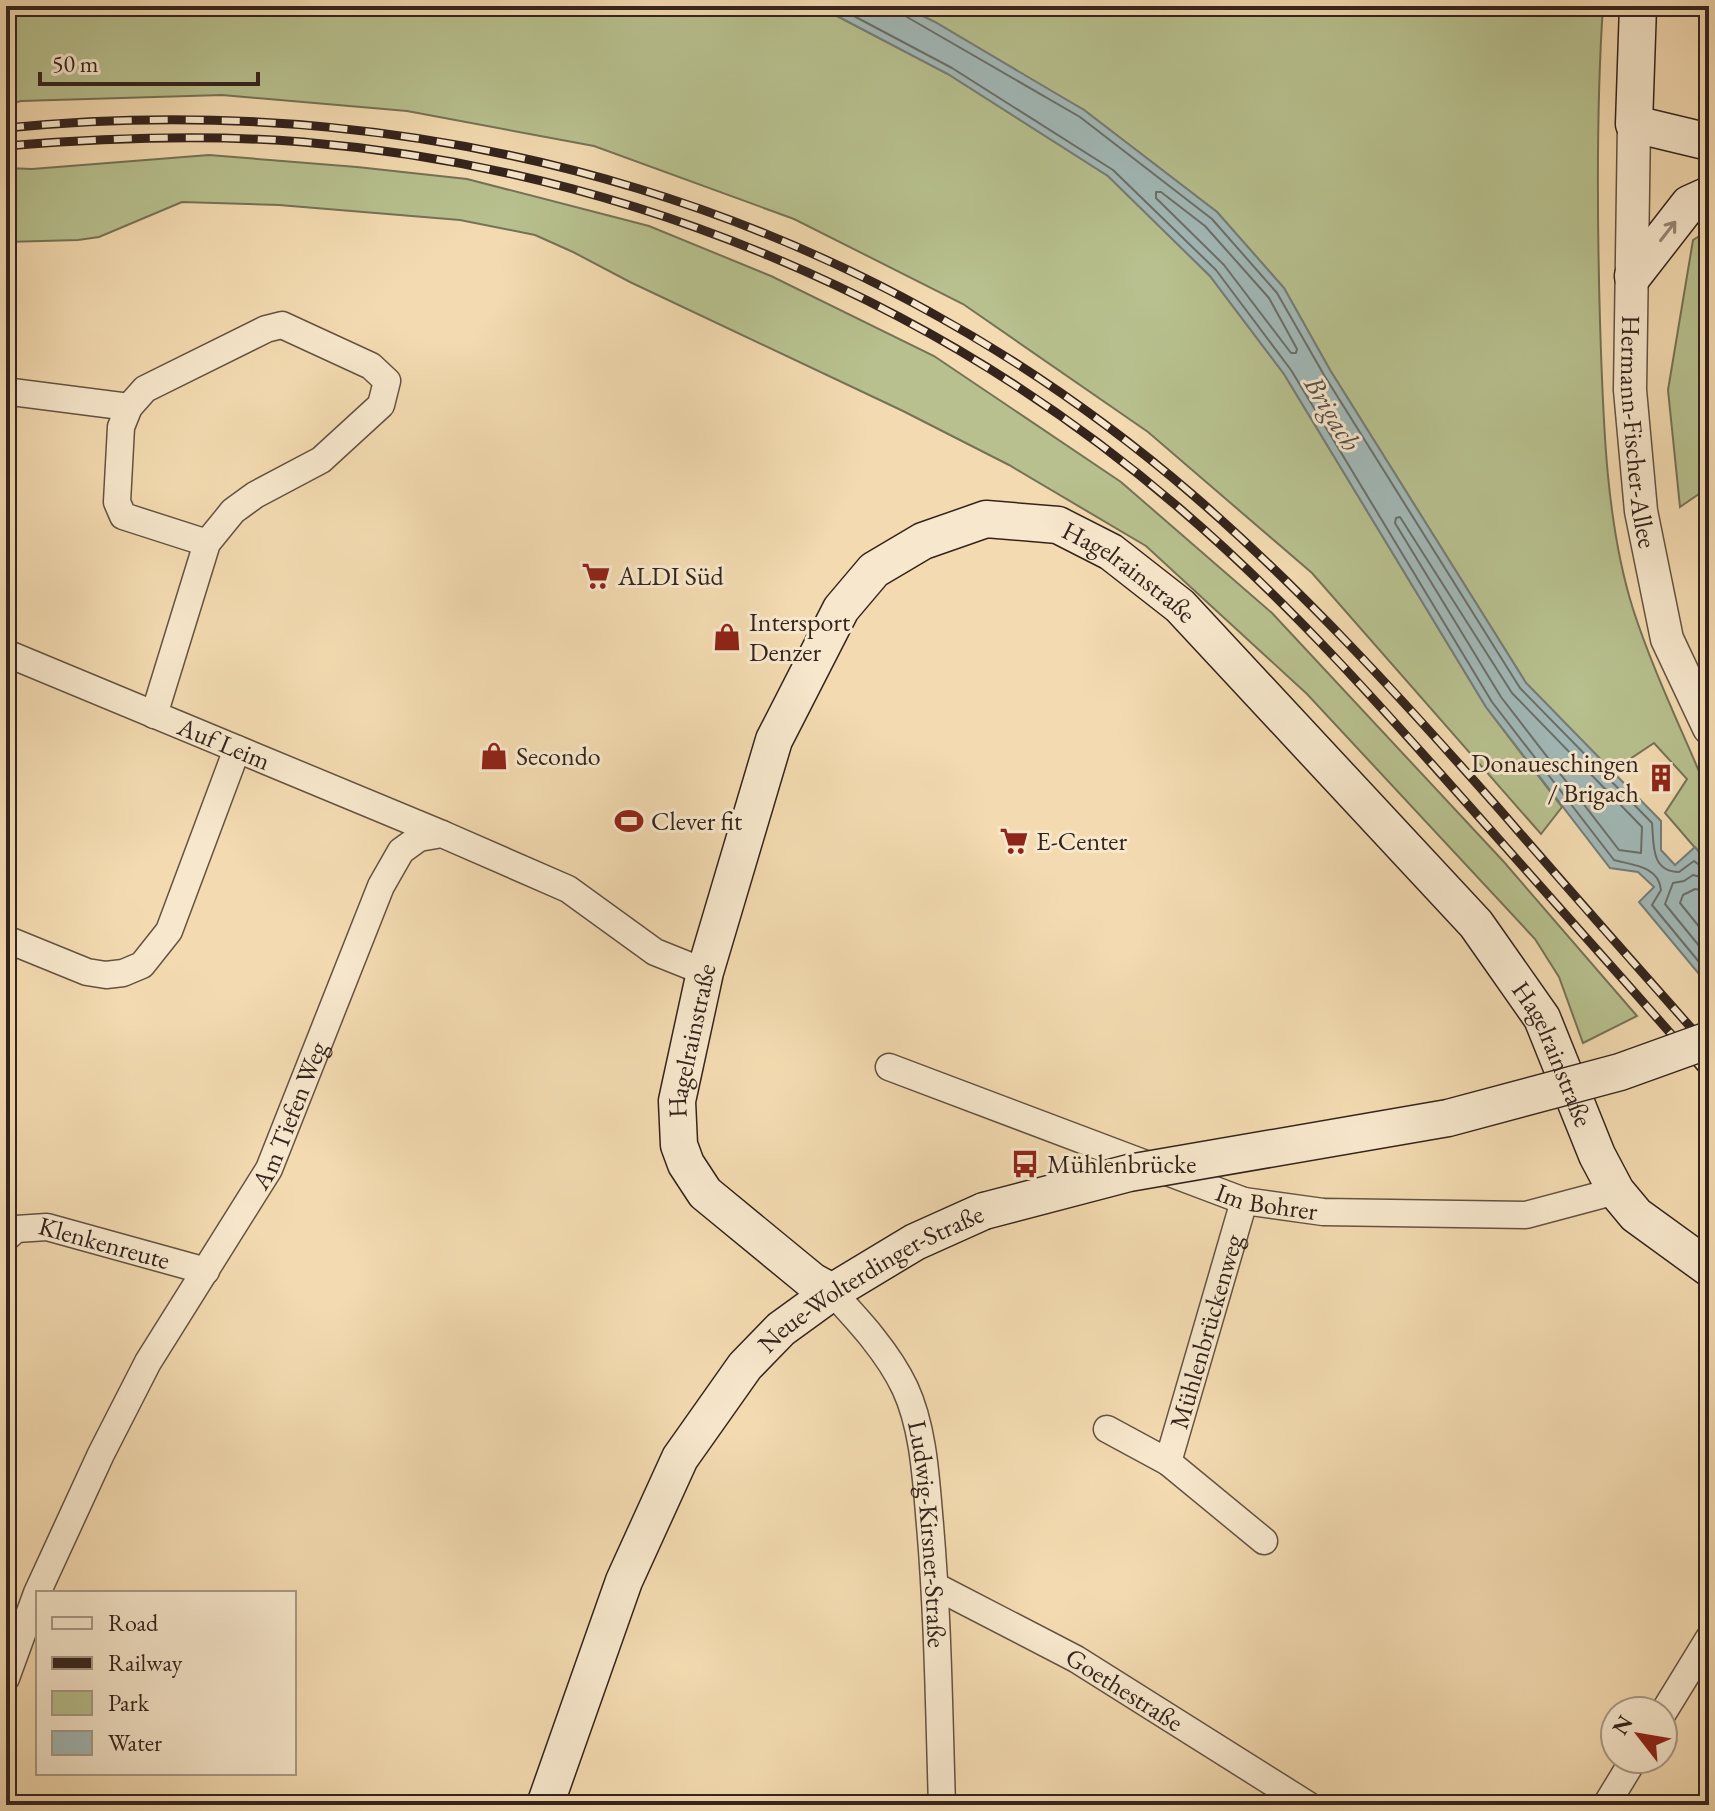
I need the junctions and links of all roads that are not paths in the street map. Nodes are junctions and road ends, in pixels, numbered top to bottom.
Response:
1 (1638, 6) edge
2 (1634, 124) junction
3 (1709, 142) edge
4 (1709, 195) edge
5 (1633, 276) junction
6 (12, 392) dead end
7 (129, 407) junction
8 (207, 543) junction
9 (6, 653) edge
10 (154, 715) junction
11 (1709, 728) edge
12 (237, 749) junction
13 (442, 834) junction
14 (6, 939) edge
15 (705, 972) junction
16 (1709, 1040) edge
17 (889, 1067) dead end
18 (1616, 1191) junction
19 (1244, 1201) junction
20 (6, 1238) edge
21 (1709, 1268) edge
22 (206, 1271) junction
23 (832, 1292) junction
24 (1107, 1429) dead end
25 (1168, 1462) junction
26 (1264, 1541) dead end
27 (935, 1586) junction
28 (38, 1591) edge
29 (36, 1596) edge
30 (1709, 1638) edge
31 (6, 1678) edge
32 (1674, 1695) edge
33 (1624, 1775) edge
34 (545, 1805) edge
35 (942, 1805) edge
36 (1308, 1805) edge
37 (1606, 1805) edge

1 - 2 main road
2 - 3 main road
2 - 5 street, Hermann-Fischer-Allee
5 -> 4 main road
5 - 11 street, Hermann-Fischer-Allee
6 - 7 street
7 - 8 street
7 - 8 street
8 - 10 street
9 - 10 street, Auf Leim
10 - 12 street, Auf Leim
12 - 13 street, Auf Leim
12 - 14 street
13 - 15 street
13 - 22 street, Am Tiefen Weg
15 - 18 main road, Hagelrainstraße
15 - 23 main road, Hagelrainstraße
16 - 23 main road, Neue-Wolterdinger-Straße, bridge
17 - 19 street, Im Bohrer
18 - 19 street, Im Bohrer
18 - 21 main road, Hagelrainstraße
19 - 25 street, Mühlenbrückenweg
20 - 22 street, Klenkenreute
22 - 28 street, Am Tiefen Weg
23 - 27 street, Ludwig-Kirsner-Straße
23 - 34 main road, Neue-Wolterdinger-Straße
24 - 25 street, Mühlenbrückenweg
25 - 26 street, Mühlenbrückenweg
27 - 35 street, Ludwig-Kirsner-Straße
27 - 36 street, Goethestraße
29 - 31 street, Am Tiefen Weg
30 - 32 street
33 - 37 street

